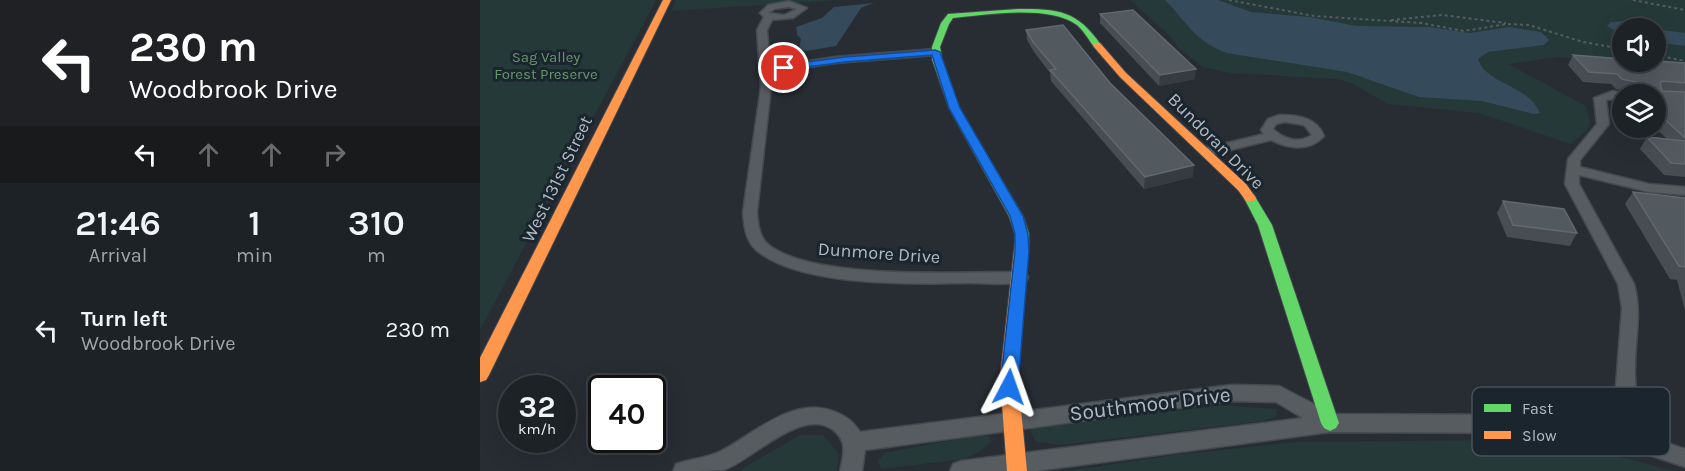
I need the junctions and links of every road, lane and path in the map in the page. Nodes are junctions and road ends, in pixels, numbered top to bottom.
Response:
1 (667, 0) edge
2 (1229, 0) edge
3 (1633, 0) edge
4 (1685, 10) edge
5 (769, 17) dead end
6 (1379, 22) junction
7 (1513, 24) junction
8 (1612, 47) edge
9 (935, 52) junction
10 (1666, 57) edge
11 (1685, 61) edge
12 (765, 70) junction
13 (1612, 94) edge
14 (1272, 136) dead end
15 (1206, 152) junction
16 (1572, 170) junction
17 (1685, 191) edge
18 (1020, 277) junction
19 (480, 375) edge
20 (1625, 387) edge
21 (1013, 421) junction
22 (1330, 423) junction
23 (1472, 424) edge
24 (856, 442) junction
25 (1670, 453) edge
26 (1685, 458) edge
27 (1017, 467) edge
28 (684, 471) edge
29 (851, 471) edge
30 (960, 471) edge

1 - 19 street, West 131st Street
2 - 6 path
3 - 4 path
5 - 12 street, Dunmore Drive
6 - 7 path
6 - 7 path
7 - 8 path
9 - 12 street
9 - 15 street, Bundoran Drive
9 - 18 street
10 - 11 path
12 - 18 street, Dunmore Drive
13 - 16 street
14 - 15 street
15 - 22 street, Bundoran Drive
16 - 17 street
16 - 20 street
18 - 21 street
21 - 22 street, Southmoor Drive
21 - 24 street, Southmoor Drive
21 - 27 street
22 - 23 street, Southmoor Drive
22 - 27 street, Southmoor Drive
24 - 28 street
24 - 29 street
25 - 26 street, Southmoor Drive
27 - 30 street, Southmoor Drive

